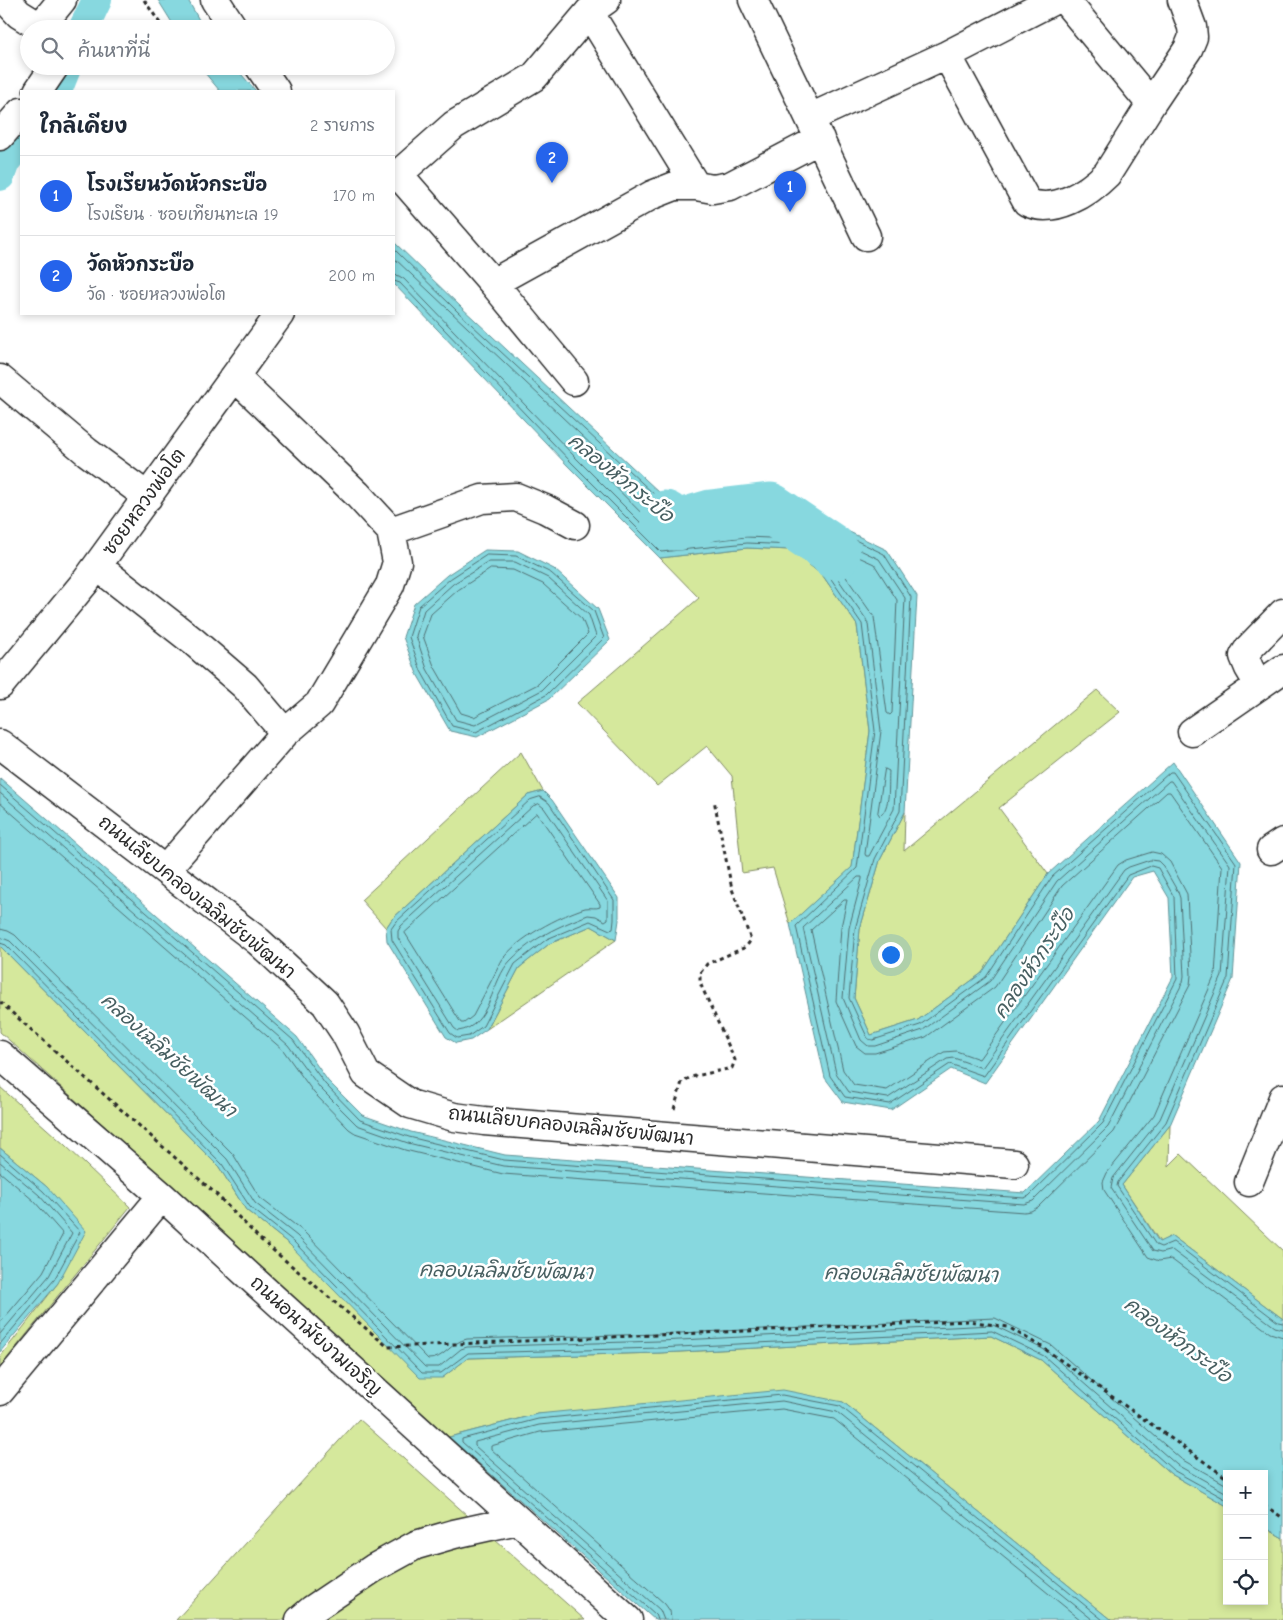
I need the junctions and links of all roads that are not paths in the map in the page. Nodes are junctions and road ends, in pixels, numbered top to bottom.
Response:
1 (6, 0) edge
2 (62, 0) edge
3 (214, 0) edge
4 (753, 0) edge
5 (1054, 0) edge
6 (1065, 0) edge
7 (1182, 0) edge
8 (598, 6) edge
9 (28, 20) edge
10 (47, 20) edge
11 (228, 20) edge
12 (947, 55) junction
13 (49, 75) edge
14 (265, 75) edge
15 (39, 90) edge
16 (275, 90) edge
17 (1151, 104) junction
18 (20, 113) edge
19 (815, 129) junction
20 (0, 136) edge
21 (396, 176) edge
22 (696, 186) junction
23 (866, 236) dead end
24 (493, 283) junction
25 (269, 318) edge
26 (236, 377) junction
27 (0, 379) edge
28 (574, 381) dead end
29 (148, 496) junction
30 (575, 525) dead end
31 (391, 531) junction
32 (97, 566) junction
33 (1283, 614) edge
34 (1283, 669) edge
35 (0, 685) edge
36 (1259, 685) junction
37 (1192, 732) dead end
38 (285, 733) junction
39 (0, 744) edge
40 (165, 870) junction
41 (0, 1055) edge
42 (1283, 1098) edge
43 (1014, 1164) dead end
44 (1249, 1182) dead end
45 (162, 1196) junction
46 (0, 1390) edge
47 (518, 1520) junction
48 (300, 1620) edge
49 (628, 1620) edge

1 - 9 street
2 - 10 street
3 - 11 street
4 - 19 street
5 - 12 street
6 - 17 street
7 - 17 street
8 - 21 street
8 - 22 street
12 - 17 street
12 - 19 street
13 - 15 street
14 - 16 street
18 - 20 street
19 - 22 street
19 - 23 street
21 - 24 street
22 - 24 street
24 - 28 street
25 - 26 street, ซอยหลวงพ่อโต
26 - 29 street, ซอยหลวงพ่อโต
26 - 31 street
27 - 29 street
29 - 32 street, ซอยหลวงพ่อโต
30 - 31 street
31 - 38 street
32 - 35 street, ซอยหลวงพ่อโต
32 - 38 street
33 - 36 street
34 - 36 street
36 - 37 street
38 - 40 street
39 - 40 street, ถนนเลียบคลองเฉลิมชัยพัฒนา
40 - 43 street, ถนนเลียบคลองเฉลิมชัยพัฒนา
41 - 45 street, ถนนอนามัยงามเจริญ
42 - 44 street
45 - 46 street
45 - 47 street, ถนนอนามัยงามเจริญ
47 - 48 street
47 - 49 street, ถนนอนามัยงามเจริญ

